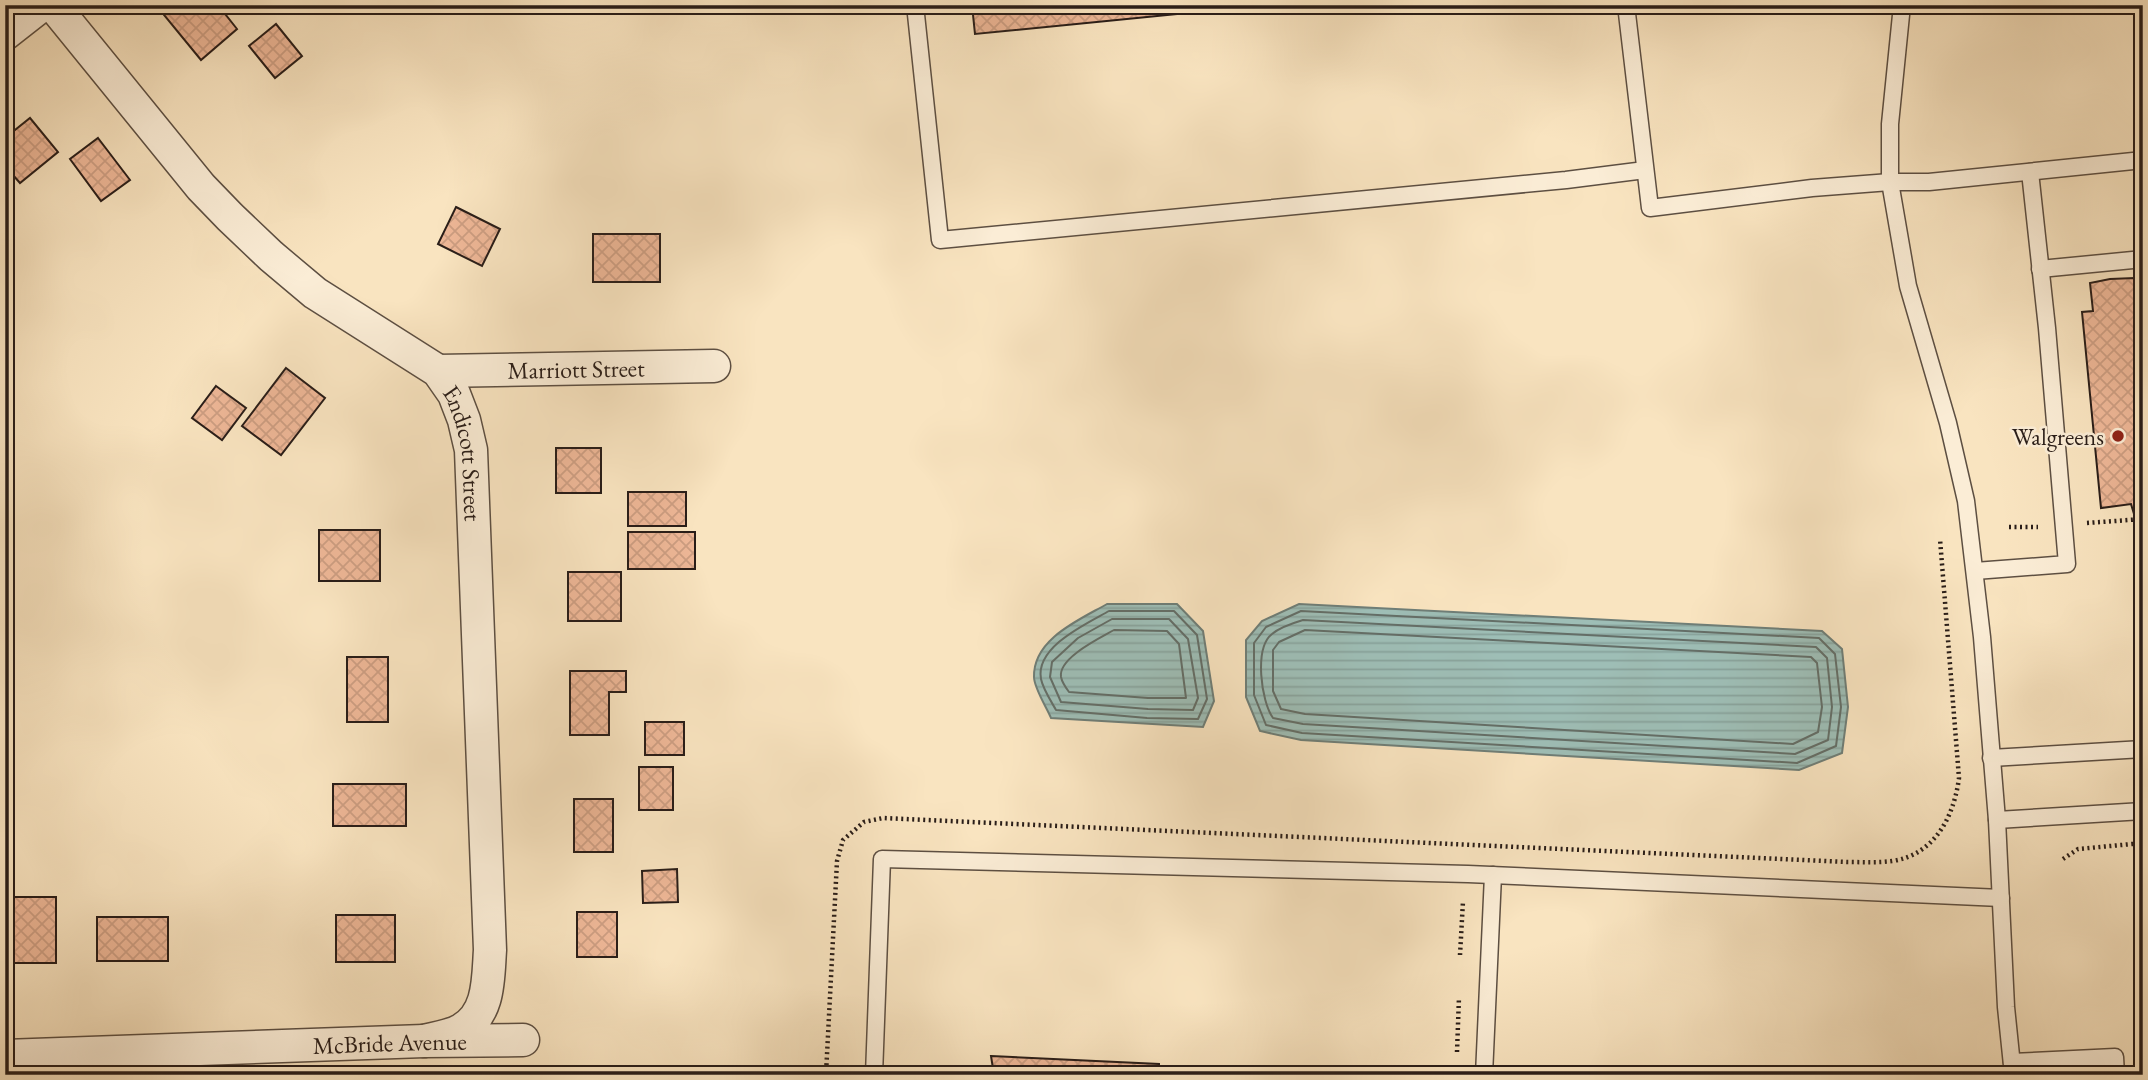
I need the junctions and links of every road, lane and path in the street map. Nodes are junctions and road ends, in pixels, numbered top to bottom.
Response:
1 (42, 5) edge
2 (53, 5) edge
3 (915, 5) edge
4 (1626, 5) edge
5 (1902, 5) edge
6 (5, 34) edge
7 (2143, 160) edge
8 (1645, 170) junction
9 (2030, 172) junction
10 (1890, 182) junction
11 (2143, 259) edge
12 (2040, 270) junction
13 (714, 366) dead end
14 (438, 371) junction
15 (2143, 519) edge
16 (2086, 523) dead end
17 (2009, 527) dead end
18 (2038, 527) dead end
19 (1940, 539) dead end
20 (1975, 571) junction
21 (2143, 749) edge
22 (1991, 758) junction
23 (2143, 811) edge
24 (1997, 820) junction
25 (2143, 843) edge
26 (2063, 859) dead end
27 (1493, 876) junction
28 (2001, 898) junction
29 (1463, 901) dead end
30 (1460, 955) dead end
31 (1459, 997) dead end
32 (523, 1040) dead end
33 (424, 1041) junction
34 (1457, 1052) dead end
35 (5, 1056) edge
36 (2012, 1069) edge
37 (813, 1075) edge
38 (874, 1075) edge
39 (1484, 1075) edge
40 (2116, 1075) edge

1 - 6 street
2 - 14 street, Endicott Street
3 - 8 lane
4 - 8 lane
5 - 10 lane
7 - 9 lane
8 - 10 lane
9 - 10 lane
9 - 12 lane
10 - 20 lane
11 - 12 lane
12 - 20 lane
13 - 14 street, Marriott Street
14 - 33 street, Endicott Street
15 - 16 path
17 - 18 path
19 - 37 path
20 - 22 lane
21 - 22 lane
22 - 24 lane
23 - 24 lane
24 - 28 lane
25 - 26 path
27 - 28 lane
27 - 38 lane
27 - 39 lane
28 - 36 lane
29 - 30 path
31 - 34 path
32 - 33 street, McBride Avenue
33 - 35 street, McBride Avenue
36 - 40 lane

